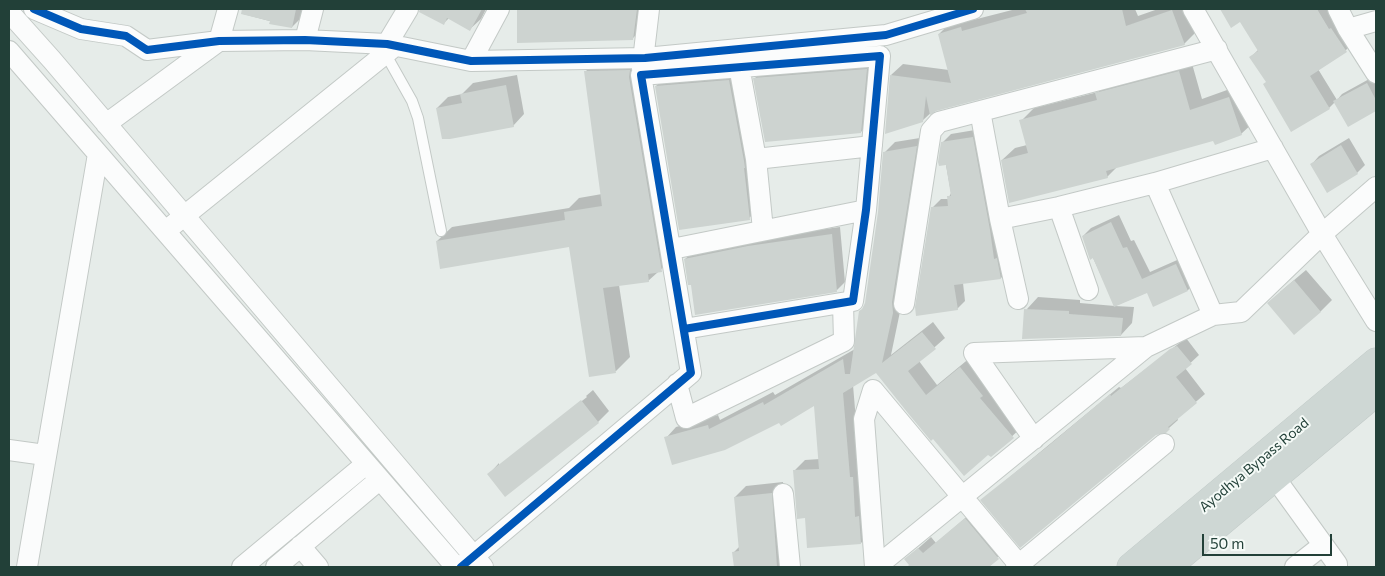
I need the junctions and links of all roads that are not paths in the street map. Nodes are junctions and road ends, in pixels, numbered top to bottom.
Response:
1 (34, 9) edge
2 (228, 9) edge
3 (313, 9) edge
4 (408, 9) edge
5 (499, 9) edge
6 (649, 9) edge
7 (973, 9) edge
8 (1193, 9) edge
9 (1338, 9) edge
10 (9, 12) edge
11 (1376, 21) edge
12 (1348, 29) junction
13 (305, 40) junction
14 (220, 41) junction
15 (389, 48) junction
16 (1217, 49) junction
17 (9, 51) edge
18 (471, 61) junction
19 (643, 66) junction
20 (740, 66) junction
21 (1376, 74) edge
22 (980, 111) junction
23 (106, 124) junction
24 (872, 146) junction
25 (1273, 148) junction
26 (98, 154) junction
27 (756, 159) junction
28 (1155, 183) junction
29 (1376, 187) edge
30 (1059, 207) junction
31 (866, 210) junction
32 (184, 216) junction
33 (1000, 219) junction
34 (165, 230) junction
35 (763, 230) junction
36 (441, 231) dead end
37 (1322, 234) junction
38 (672, 249) junction
39 (1088, 290) dead end
40 (1018, 299) dead end
41 (843, 303) junction
42 (904, 304) dead end
43 (1213, 316) junction
44 (1376, 321) edge
45 (684, 329) junction
46 (1146, 347) junction
47 (1376, 362) edge
48 (677, 384) junction
49 (1376, 392) edge
50 (1034, 439) junction
51 (1164, 444) dead end
52 (9, 450) edge
53 (46, 456) junction
54 (366, 464) junction
55 (1275, 478) junction
56 (379, 480) junction
57 (783, 494) dead end
58 (962, 497) junction
59 (1322, 545) junction
60 (300, 546) junction
61 (472, 564) edge
62 (1341, 566) edge
63 (27, 567) edge
64 (242, 567) edge
65 (276, 567) edge
66 (318, 567) edge
67 (456, 567) edge
68 (790, 567) edge
69 (875, 567) edge
70 (1019, 567) edge
71 (1131, 567) edge
72 (1167, 567) edge
73 (1295, 567) edge

1 - 14 street
2 - 14 street
3 - 13 street
4 - 15 street
5 - 18 street
6 - 19 street
7 - 19 street
8 - 16 street
9 - 12 street
10 - 23 street
11 - 12 street
12 - 21 street
13 - 14 street
13 - 15 street
14 - 23 street
15 - 18 street
15 - 32 street
15 - 36 lane
16 - 22 street
16 - 25 street
17 - 26 street
18 - 19 street
19 - 20 street
19 - 38 street
20 - 24 street
20 - 27 street
22 - 33 street
22 - 42 street
23 - 32 street
24 - 27 street
24 - 31 street
25 - 28 street
25 - 37 street
26 - 34 street
26 - 53 street
27 - 35 street
28 - 30 street
28 - 43 street
29 - 37 street
30 - 33 street
30 - 39 street
31 - 35 street
31 - 41 street
32 - 34 street
32 - 61 street
33 - 40 street
34 - 54 street
35 - 38 street
37 - 43 street
37 - 44 street
38 - 45 street
41 - 45 street
41 - 48 street
43 - 46 street
45 - 48 street
46 - 50 street
46 - 50 street
47 - 71 main road, Ayodhya Bypass Road
48 - 61 street
49 - 55 main road, Ayodhya Bypass Road
50 - 58 street
51 - 70 street
52 - 53 street
53 - 63 street
54 - 56 street
54 - 64 street
55 - 59 street
55 - 72 main road, Ayodhya Bypass Road
56 - 60 street
56 - 67 street
57 - 68 street
58 - 69 street
58 - 69 street
58 - 70 street
59 - 62 street
59 - 73 street
60 - 65 street
60 - 66 street

